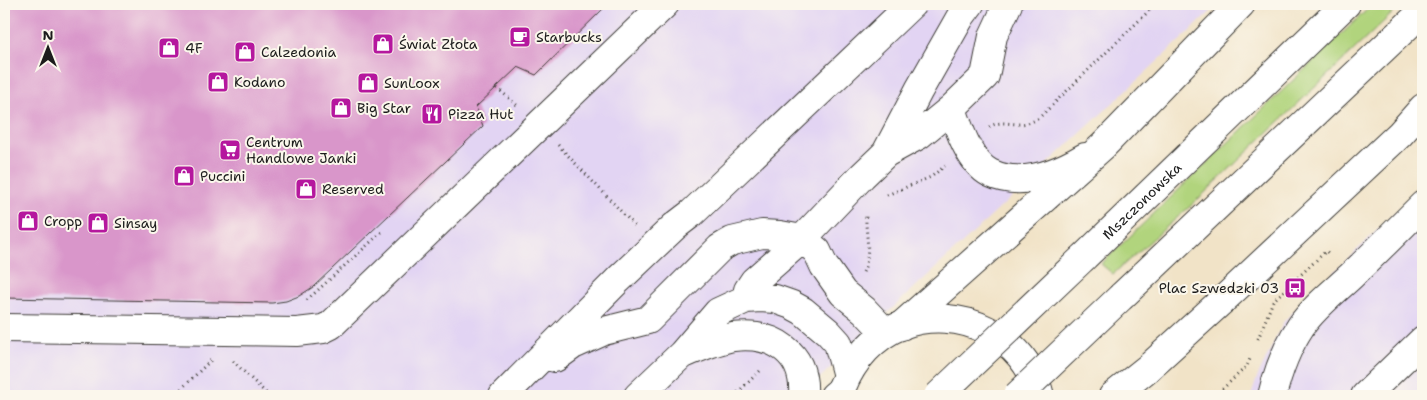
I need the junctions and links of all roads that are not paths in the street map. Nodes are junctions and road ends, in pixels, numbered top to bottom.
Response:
1 (665, 4) edge
2 (912, 4) edge
3 (970, 4) edge
4 (1008, 4) edge
5 (1241, 4) edge
6 (1346, 4) edge
7 (1423, 11) edge
8 (952, 108) junction
9 (1423, 108) edge
10 (1103, 146) junction
11 (886, 153) junction
12 (1423, 205) edge
13 (802, 239) junction
14 (746, 300) junction
15 (4, 328) edge
16 (894, 329) junction
17 (1423, 340) edge
18 (682, 354) junction
19 (1148, 368) junction
20 (840, 390) edge
21 (504, 396) edge
22 (638, 396) edge
23 (803, 396) edge
24 (938, 396) edge
25 (1018, 396) edge
26 (1040, 396) edge
27 (1113, 396) edge
28 (1131, 396) edge
29 (1272, 396) edge
30 (1365, 396) edge

1 - 15 main road
2 - 21 main road
3 - 11 main road
4 - 8 main road
5 - 10 main road
6 - 24 main road, Mszczonowska, bridge
7 - 25 main road, bridge
8 - 10 main road
8 - 11 main road
9 - 19 main road
10 - 16 main road
11 - 13 main road
12 - 29 main road
13 - 14 main road
13 - 16 main road
13 - 21 main road
14 - 18 main road
14 - 20 main road
16 - 20 main road
16 - 26 main road
17 - 30 main road
18 - 22 main road
18 - 23 main road
19 - 27 main road
19 - 28 main road

